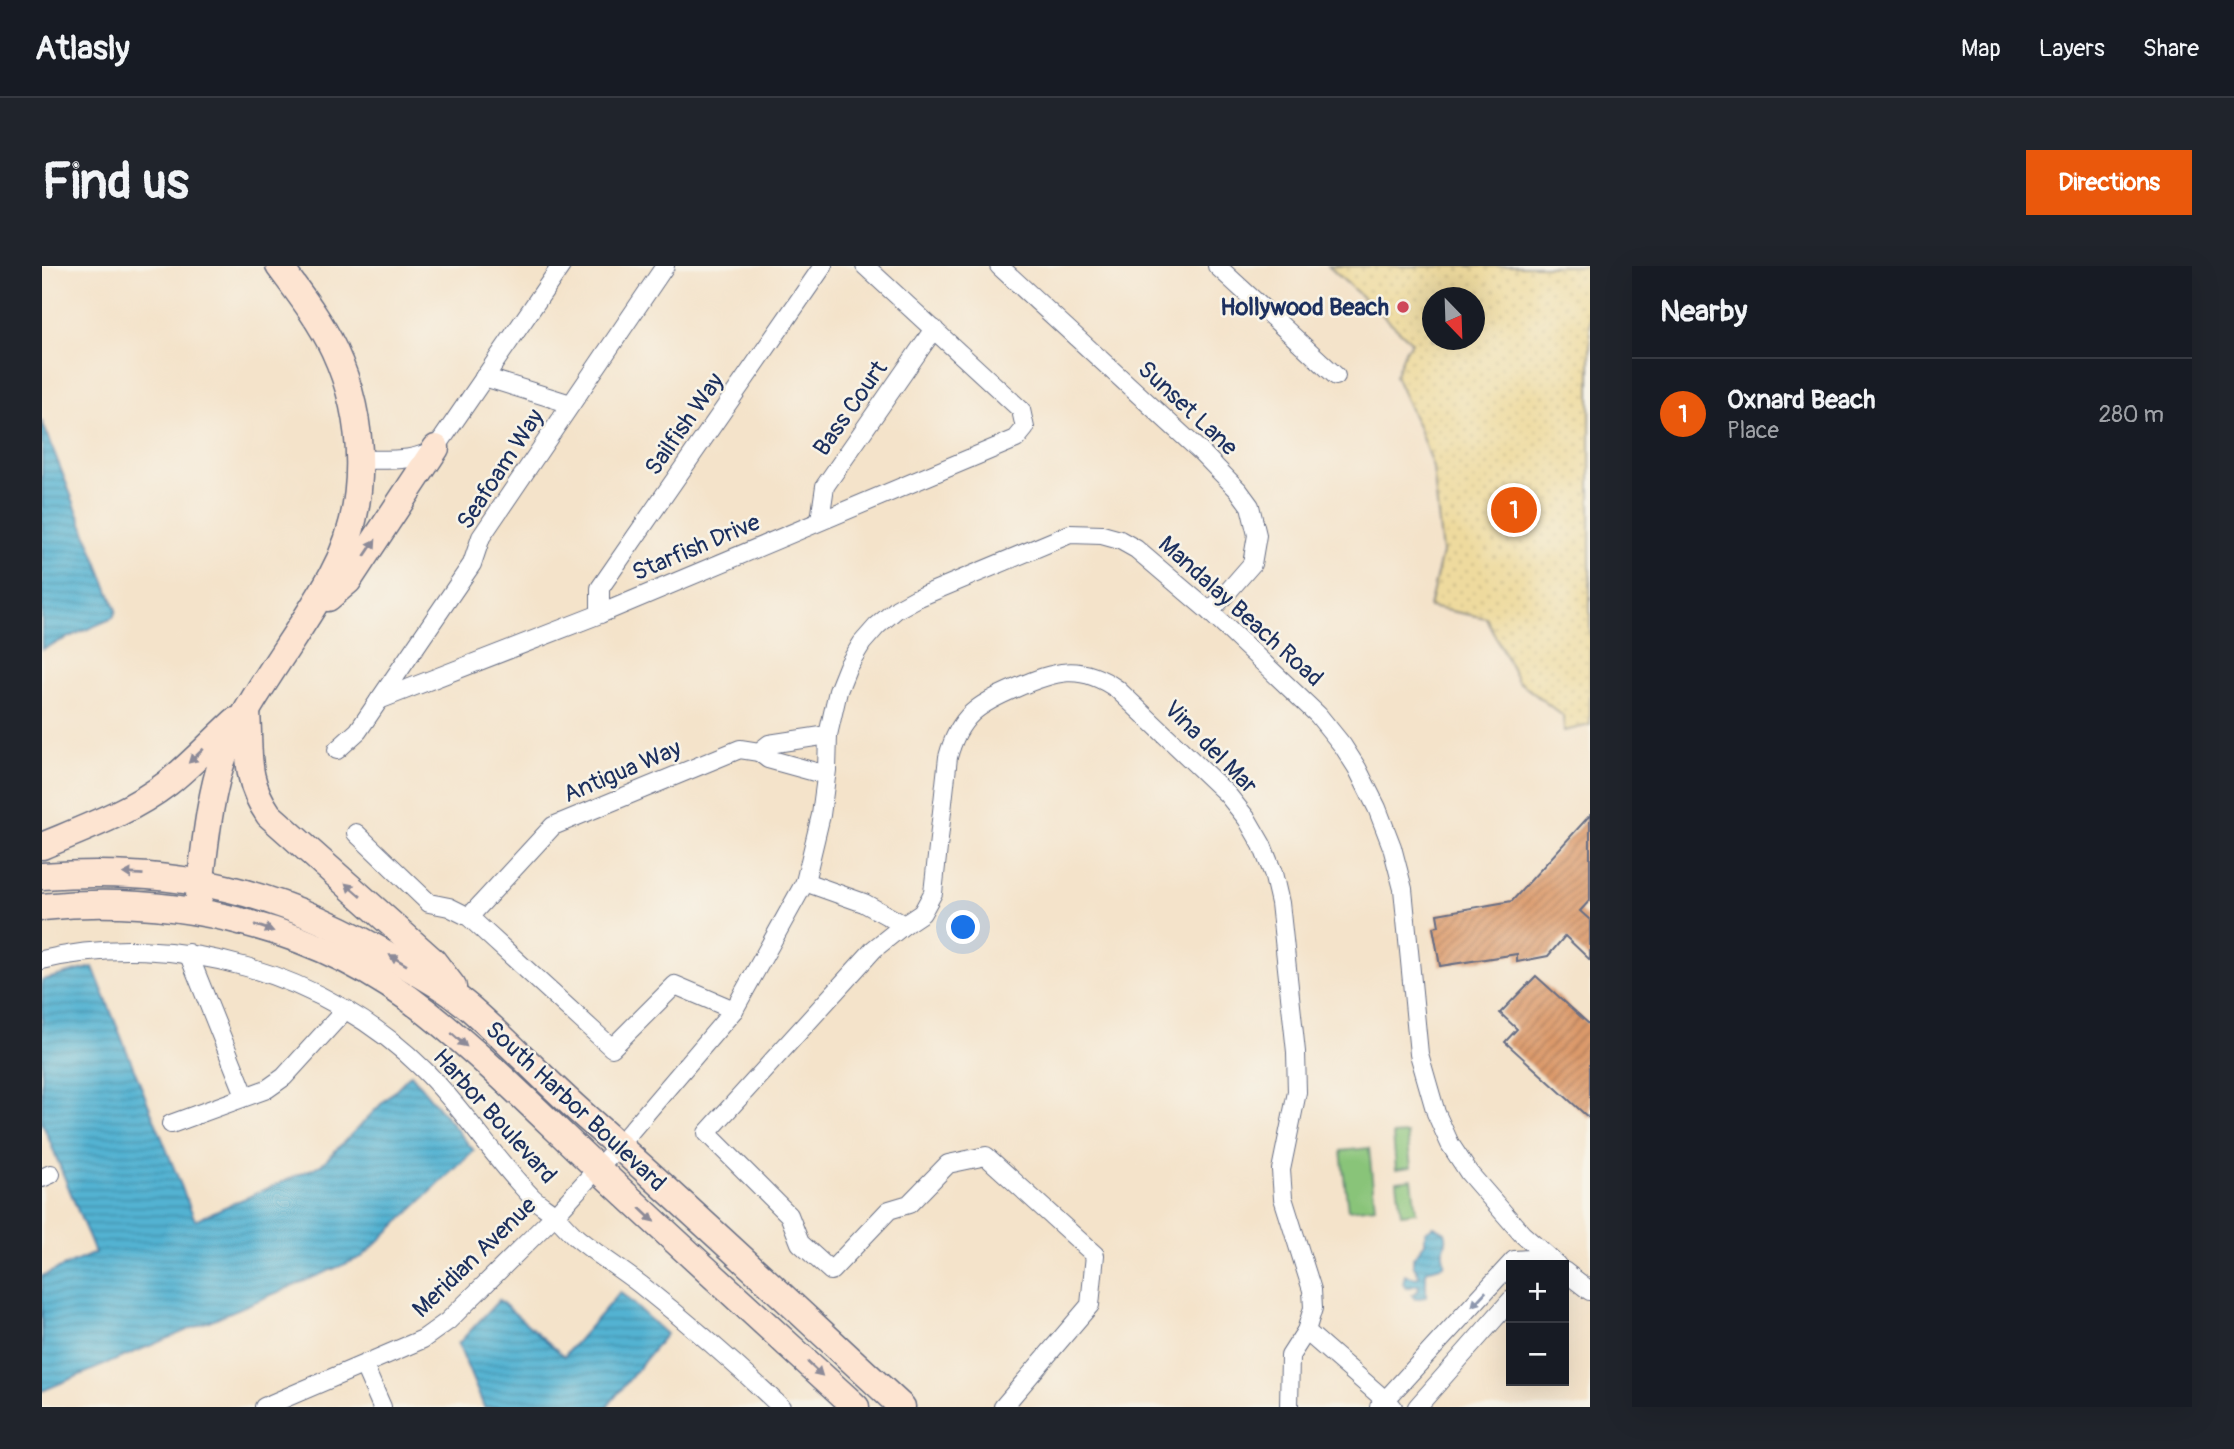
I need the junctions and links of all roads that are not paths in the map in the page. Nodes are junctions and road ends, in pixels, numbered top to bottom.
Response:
1 (279, 266) edge
2 (561, 266) edge
3 (666, 266) edge
4 (823, 266) edge
5 (865, 266) edge
6 (999, 266) edge
7 (1217, 266) edge
8 (934, 329) junction
9 (1336, 376) dead end
10 (484, 377) junction
11 (571, 404) junction
12 (436, 448) junction
13 (360, 460) junction
14 (820, 520) junction
15 (1210, 611) junction
16 (600, 614) junction
17 (308, 615) junction
18 (379, 700) junction
19 (247, 710) junction
20 (828, 735) junction
21 (782, 742) junction
22 (337, 750) dead end
23 (759, 751) junction
24 (780, 762) junction
25 (826, 775) junction
26 (356, 833) dead end
27 (42, 846) edge
28 (42, 876) edge
29 (201, 882) junction
30 (805, 882) junction
31 (42, 906) edge
32 (198, 911) junction
33 (469, 916) junction
34 (904, 925) junction
35 (188, 953) junction
36 (42, 960) edge
37 (470, 1008) junction
38 (346, 1009) junction
39 (734, 1010) junction
40 (245, 1095) junction
41 (171, 1124) dead end
42 (618, 1146) junction
43 (597, 1168) junction
44 (555, 1215) junction
45 (1533, 1258) edge
46 (1569, 1275) edge
47 (1590, 1291) edge
48 (1506, 1306) edge
49 (1306, 1331) junction
50 (364, 1366) junction
51 (1386, 1405) edge
52 (264, 1407) edge
53 (382, 1407) edge
54 (781, 1407) edge
55 (856, 1407) edge
56 (902, 1407) edge
57 (1003, 1407) edge
58 (1289, 1407) edge
59 (1416, 1407) edge

1 - 13 main road
2 - 10 street
3 - 11 street, Seafoam Way
4 - 16 street, Sailfish Way
5 - 8 street
6 - 15 street, Sunset Lane
7 - 9 street
8 - 14 street, Bass Court
8 - 14 street, Starfish Drive
10 - 11 street
10 - 12 street
11 - 18 street, Seafoam Way
12 - 13 street
17 -> 12 main road
13 - 17 main road
14 - 16 street, Starfish Drive
15 - 20 street, Mandalay Beach Road
15 - 45 street, Mandalay Beach Road
16 - 18 street, Starfish Drive
17 - 19 main road
18 - 22 street, Seafoam Way
19 -> 27 main road
19 - 29 main road
37 -> 19 main road
20 - 21 street, Antigua Way
20 - 25 street, Mandalay Beach Road
21 - 23 street, Antigua Way
21 - 24 street
23 - 24 street
23 - 33 street, Antigua Way
24 - 25 street
25 - 30 street, Mandalay Beach Road
26 - 33 street
29 -> 28 main road, South Harbor Boulevard
29 - 32 main road
37 -> 29 main road, South Harbor Boulevard
30 - 34 street
30 - 39 street, Mandalay Beach Road
31 - 32 main road, South Harbor Boulevard
32 -> 43 main road, South Harbor Boulevard
33 - 39 street
34 - 49 street, Vina del Mar
34 - 57 street, Vina del Mar
35 - 36 street, Harbor Boulevard
35 - 38 street, Harbor Boulevard
35 - 40 street
37 - 42 main road, South Harbor Boulevard
38 - 40 street
38 - 44 street, Harbor Boulevard
39 - 42 street, Mandalay Beach Road
40 - 41 street
42 - 43 street, Meridian Avenue
42 - 56 main road, South Harbor Boulevard
43 - 44 street, Meridian Avenue
43 -> 55 main road, South Harbor Boulevard
44 - 50 street, Meridian Avenue
44 - 54 street, Harbor Boulevard
45 -> 51 street
46 - 47 street
48 - 59 street
49 - 51 street
49 - 58 street, Vina del Mar
50 - 52 street, Meridian Avenue
50 - 53 street

